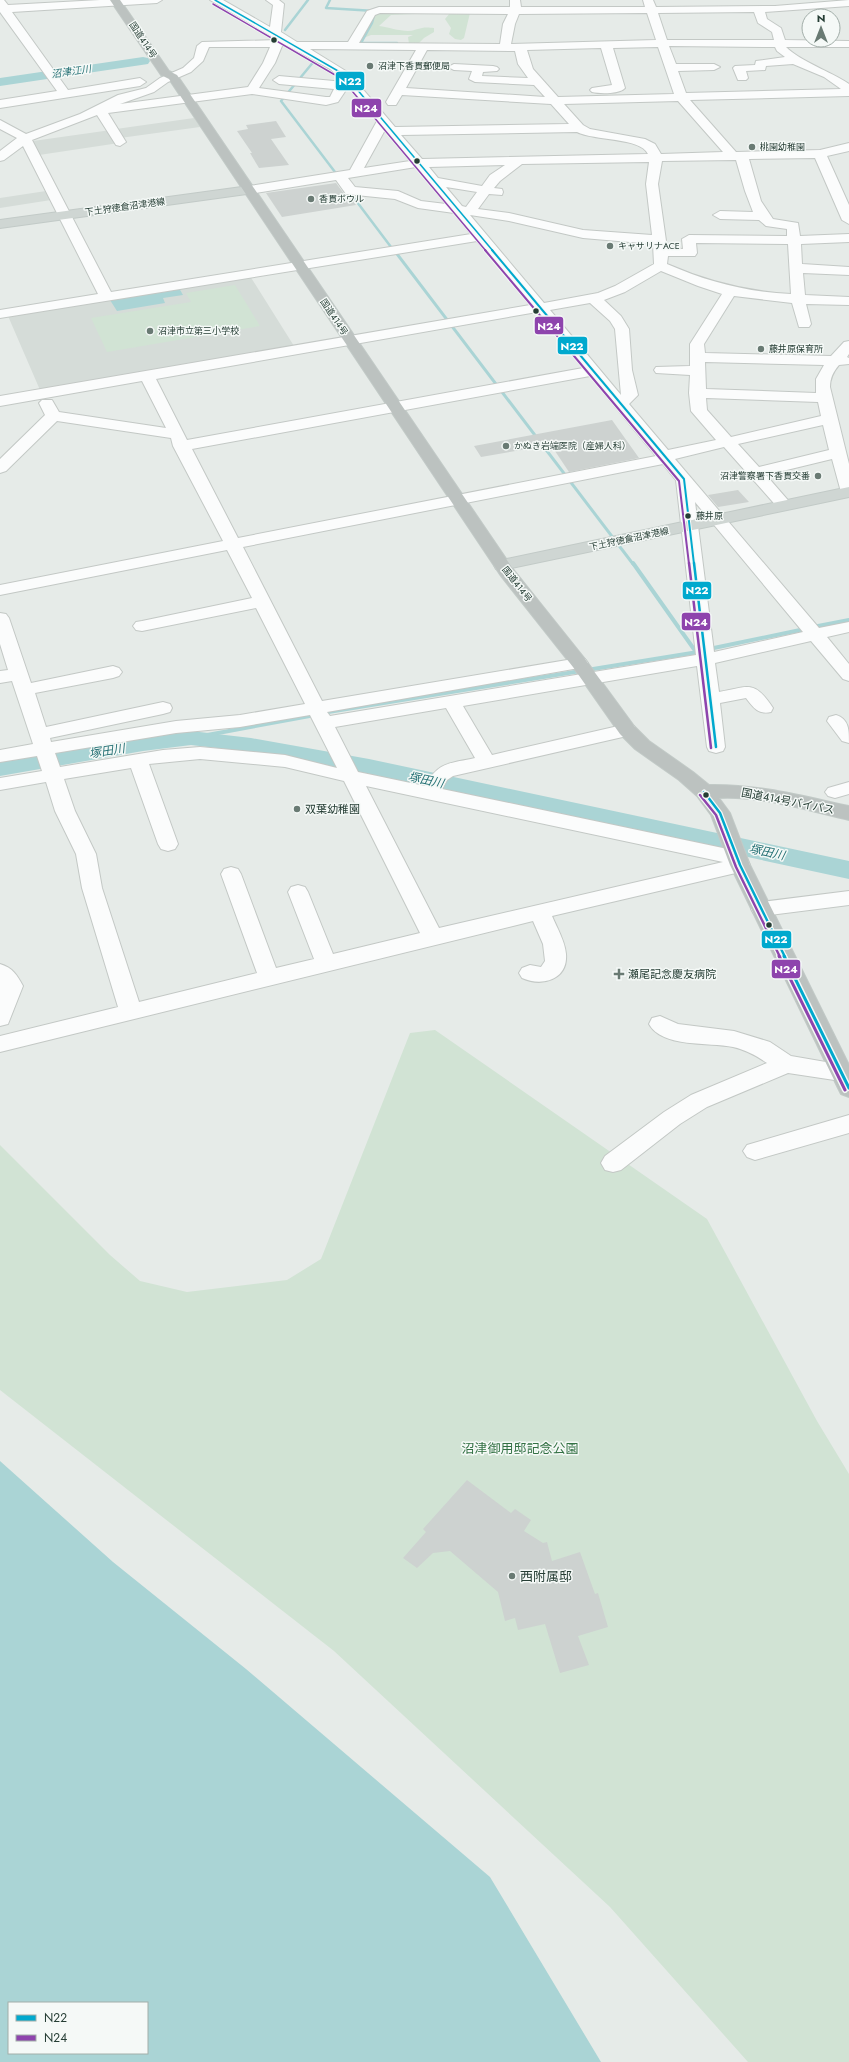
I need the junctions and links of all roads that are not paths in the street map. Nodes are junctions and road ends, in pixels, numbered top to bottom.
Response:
1 (157, 0) edge
2 (215, 0) edge
3 (271, 0) edge
4 (120, 1) edge
5 (678, 1) dead end
6 (848, 2) edge
7 (45, 3) edge
8 (650, 4) edge
9 (382, 5) edge
10 (514, 5) edge
11 (722, 5) edge
12 (1, 6) edge
13 (759, 6) edge
14 (604, 9) junction
15 (473, 11) junction
16 (605, 23) dead end
17 (469, 24) dead end
18 (628, 34) dead end
19 (508, 39) junction
20 (283, 41) junction
21 (662, 41) junction
22 (642, 42) junction
23 (779, 43) junction
24 (849, 44) edge
25 (606, 45) junction
26 (352, 46) junction
27 (424, 46) junction
28 (520, 46) junction
29 (795, 60) junction
30 (454, 67) dead end
31 (714, 67) dead end
32 (479, 68) junction
33 (671, 68) junction
34 (528, 71) junction
35 (173, 77) junction
36 (742, 78) dead end
37 (676, 81) junction
38 (689, 81) dead end
39 (538, 82) junction
40 (342, 86) junction
41 (355, 86) junction
42 (849, 89) edge
43 (252, 90) junction
44 (399, 91) junction
45 (849, 92) edge
46 (64, 93) junction
47 (270, 93) junction
48 (798, 94) junction
49 (550, 97) junction
50 (681, 97) junction
51 (187, 98) junction
52 (0, 104) edge
53 (494, 106) junction
54 (806, 107) dead end
55 (100, 110) junction
56 (710, 111) dead end
57 (694, 112) junction
58 (383, 119) junction
59 (703, 122) junction
60 (687, 123) dead end
61 (0, 124) edge
62 (494, 129) junction
63 (393, 131) junction
64 (574, 136) junction
65 (25, 138) junction
66 (120, 142) dead end
67 (849, 147) edge
68 (820, 154) junction
69 (737, 155) junction
70 (0, 157) edge
71 (656, 157) junction
72 (564, 159) junction
73 (519, 161) junction
74 (420, 163) junction
75 (356, 173) junction
76 (340, 176) junction
77 (435, 181) junction
78 (249, 190) junction
79 (485, 190) junction
80 (501, 192) dead end
81 (464, 210) junction
82 (65, 215) junction
83 (720, 215) dead end
84 (763, 216) junction
85 (849, 220) edge
86 (533, 223) junction
87 (0, 224) edge
88 (520, 235) dead end
89 (481, 236) junction
90 (849, 238) edge
91 (793, 240) junction
92 (660, 246) junction
93 (300, 265) junction
94 (660, 266) junction
95 (795, 268) junction
96 (849, 271) edge
97 (730, 292) junction
98 (107, 297) junction
99 (593, 298) junction
100 (798, 298) junction
101 (849, 302) edge
102 (540, 306) junction
103 (0, 314) edge
104 (804, 324) dead end
105 (349, 340) junction
106 (849, 346) edge
107 (842, 361) edge
108 (697, 364) junction
109 (661, 370) dead end
110 (594, 371) junction
111 (147, 376) junction
112 (44, 393) junction
113 (697, 393) junction
114 (824, 398) junction
115 (0, 400) edge
116 (620, 403) junction
117 (395, 406) junction
118 (53, 416) junction
119 (829, 419) junction
120 (179, 440) junction
121 (727, 442) junction
122 (838, 453) junction
123 (666, 457) junction
124 (0, 468) edge
125 (755, 473) junction
126 (684, 479) junction
127 (849, 492) edge
128 (458, 500) junction
129 (785, 506) junction
130 (718, 520) junction
131 (690, 526) junction
132 (233, 544) junction
133 (502, 565) junction
134 (0, 590) edge
135 (263, 601) junction
136 (0, 618) edge
137 (142, 626) dead end
138 (849, 627) edge
139 (815, 635) junction
140 (706, 651) junction
141 (579, 663) junction
142 (113, 672) dead end
143 (849, 675) edge
144 (0, 677) edge
145 (590, 678) junction
146 (21, 682) junction
147 (711, 699) junction
148 (451, 702) junction
149 (163, 708) dead end
150 (764, 708) dead end
151 (321, 715) junction
152 (836, 721) dead end
153 (627, 730) junction
154 (849, 737) edge
155 (43, 744) junction
156 (716, 746) dead end
157 (0, 756) edge
158 (138, 760) junction
159 (486, 761) junction
160 (346, 766) junction
161 (53, 773) junction
162 (0, 784) edge
163 (435, 786) junction
164 (704, 792) junction
165 (849, 814) edge
166 (168, 844) dead end
167 (735, 854) junction
168 (231, 874) dead end
169 (298, 892) dead end
170 (849, 898) edge
171 (761, 909) junction
172 (539, 912) junction
173 (433, 937) junction
174 (326, 963) junction
175 (0, 972) edge
176 (530, 973) dead end
177 (270, 977) junction
178 (131, 1012) junction
179 (0, 1018) edge
180 (660, 1024) dead end
181 (1, 1043) edge
182 (786, 1064) junction
183 (845, 1080) edge
184 (849, 1124) edge
185 (755, 1151) dead end
186 (613, 1163) dead end

1 - 4 street
2 - 20 street
3 - 20 street
4 - 7 street
4 - 35 highway, 国道414号
5 - 8 street
6 - 13 street
7 - 12 street
8 - 11 street
8 - 14 street
8 - 21 street
9 - 15 street
9 - 26 street
10 - 14 street
10 - 15 street
10 - 19 street
11 - 13 street
12 - 46 street
13 - 23 street
14 - 16 street
15 - 17 street
18 - 22 street
19 - 27 street
19 - 28 street
20 - 26 street
20 - 35 street
20 - 41 street
20 - 43 street
21 - 22 street
21 - 23 street
21 - 33 street
22 - 25 street
23 - 24 street
23 - 29 street
25 - 28 street
25 - 49 street
26 - 27 street
27 - 44 street
28 - 34 street
29 - 36 street
29 - 42 street
30 - 32 street
31 - 33 street
32 - 34 street
32 - 39 street
33 - 37 street
34 - 39 street
35 - 46 street
35 - 51 highway, 国道414号
35 - 55 street
37 - 38 street
37 - 50 street
39 - 49 street
40 - 41 street
40 - 47 street
40 - 47 street
41 - 58 street
43 - 47 street
43 - 51 street
44 - 53 street
44 - 58 street
45 - 48 street
46 - 52 street
48 - 50 street
48 - 54 street
49 - 50 street
49 - 53 street
49 - 64 street
50 - 57 street
51 - 55 street
51 - 78 highway, 国道414号
53 - 62 street
55 - 65 street
55 - 66 street
56 - 57 street
57 - 59 street
58 - 63 street
58 - 75 street
59 - 60 street
59 - 69 street
61 - 65 street
62 - 63 street
62 - 64 street
63 - 74 street
64 - 71 street
64 - 72 street
65 - 70 street
65 - 82 street
67 - 68 street
68 - 69 street
68 - 85 street
69 - 71 street
69 - 84 street
71 - 72 street
71 - 92 street
72 - 73 street
73 - 74 street
73 - 79 street
74 - 75 street
74 - 77 street
75 - 76 street
76 - 78 street
76 - 81 street
77 - 79 street
77 - 81 street
78 - 82 main road, 下土狩徳倉沼津港線
78 - 93 highway, 国道414号
79 - 80 street
79 - 81 street
81 - 86 street
81 - 89 street
82 - 87 main road, 下土狩徳倉沼津港線
82 - 98 street
83 - 84 street
84 - 91 street
86 - 88 street
86 - 92 street
89 - 93 street
89 - 102 street
90 - 91 street
91 - 92 street
91 - 95 street
92 - 94 street
93 - 98 street
93 - 105 highway, 国道414号
94 - 97 street
94 - 99 street
95 - 96 street
95 - 100 street
97 - 100 street
97 - 108 street
98 - 103 street
99 - 102 street
99 - 116 street
100 - 101 street
100 - 104 street
102 - 105 street
102 - 110 street
105 - 111 street
105 - 117 highway, 国道414号
106 - 107 street
107 - 108 street
107 - 114 street
108 - 109 street
108 - 113 street
110 - 116 street
110 - 117 street
111 - 112 street
111 - 120 street
112 - 115 street
112 - 118 street
113 - 114 street
113 - 121 street
114 - 119 street
116 - 123 street
117 - 120 street
117 - 128 highway, 国道414号
118 - 120 street
118 - 124 street
119 - 121 street
119 - 122 street
120 - 132 street
121 - 123 street
121 - 125 street
122 - 125 street
122 - 127 street
123 - 126 street
123 - 128 street
125 - 129 street
126 - 130 street
126 - 131 street
127 - 129 main road, 下土狩徳倉沼津港線
128 - 132 street
128 - 133 highway, 国道414号
129 - 130 main road, 下土狩徳倉沼津港線
130 - 131 main road, 下土狩徳倉沼津港線
130 - 139 street
131 - 133 main road, 下土狩徳倉沼津港線
131 - 140 street
132 - 134 street
132 - 135 street
133 - 141 highway, 国道414号
135 - 137 street
135 - 151 street
136 - 146 street
138 - 139 street
139 - 140 street
139 - 143 street
140 - 145 street
140 - 147 street
141 - 145 highway, 国道414号
141 - 151 street
142 - 146 street
144 - 146 street
145 - 148 street
145 - 153 highway, 国道414号
146 - 155 street
147 - 150 street
147 - 156 street
148 - 151 street
148 - 159 street
149 - 155 street
151 - 155 street
151 - 160 street
152 - 154 street
153 - 159 street
153 - 164 highway, 国道414号
155 - 157 street
155 - 161 street
158 - 160 street
158 - 161 street
158 - 166 street
159 - 163 street
160 - 163 street
160 - 173 street
161 - 162 street
161 - 178 street
163 - 167 street
164 - 165 highway, 国道414号バイパス
164 - 167 highway, 国道414号
167 - 171 highway, 国道414号
167 - 172 street
168 - 177 street
169 - 174 street
170 - 171 street
171 - 183 highway, 国道414号
172 - 173 street
172 - 176 street
173 - 174 street
174 - 177 street
175 - 179 street
177 - 178 street
178 - 181 street
179 - 181 street
180 - 182 street
182 - 183 street
182 - 186 street
184 - 185 street

